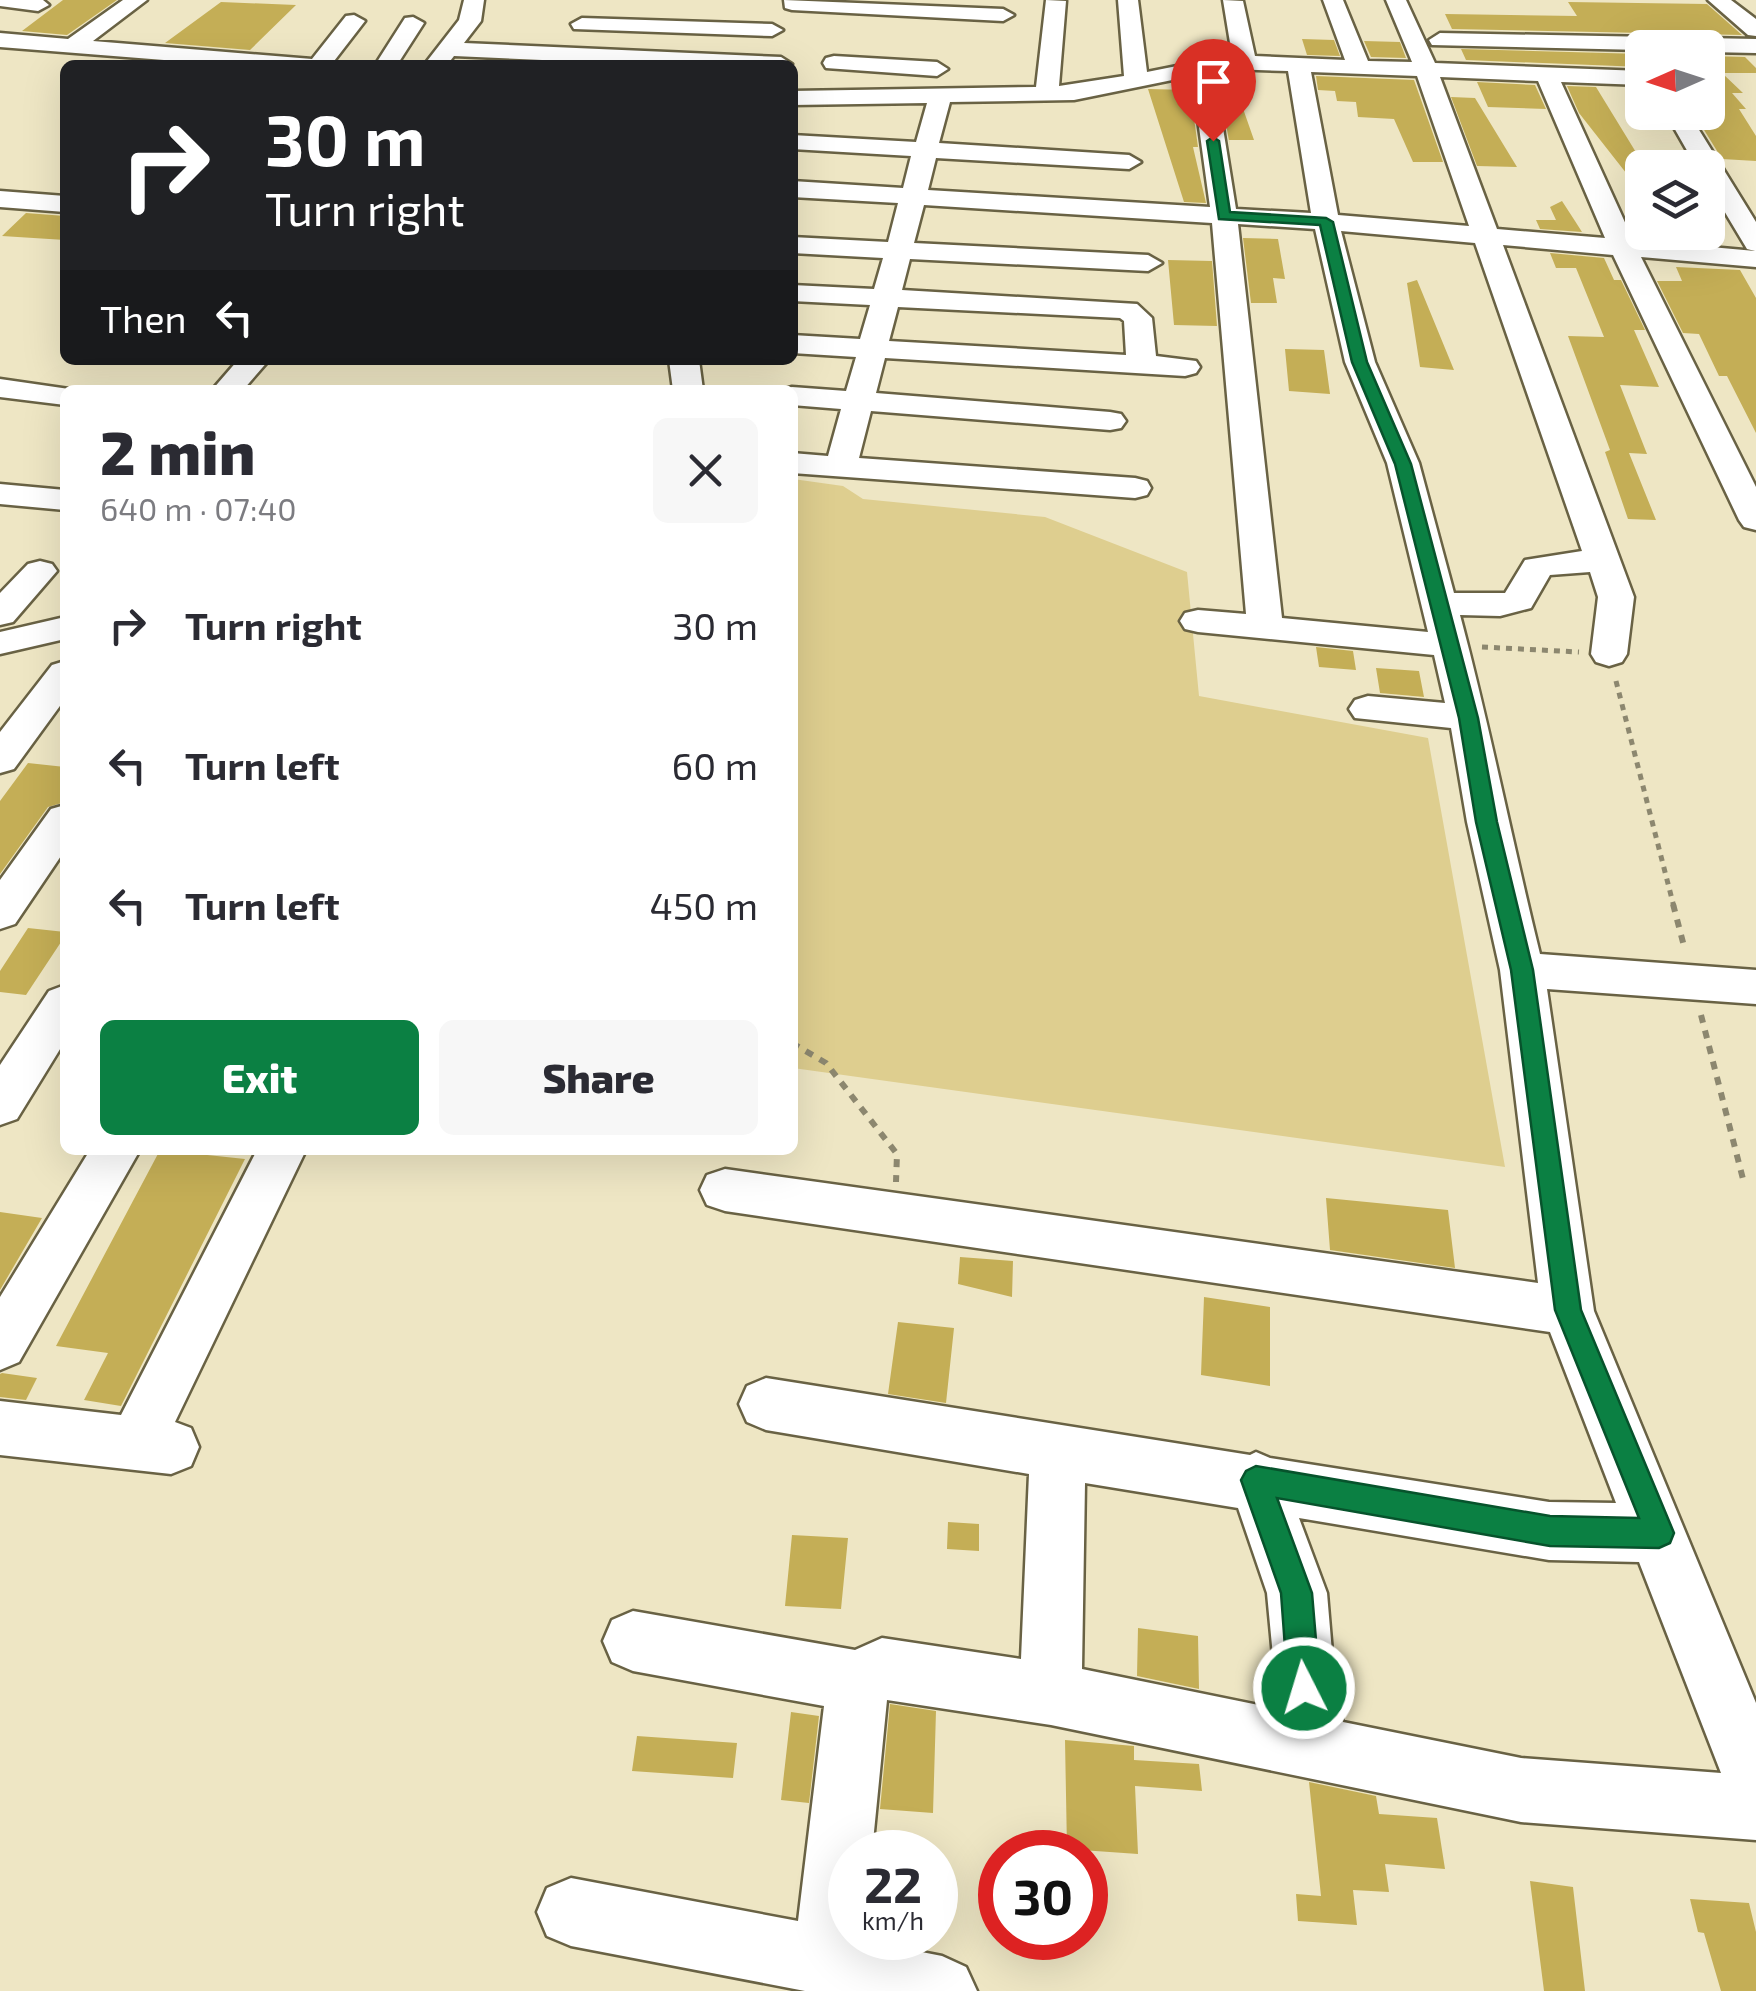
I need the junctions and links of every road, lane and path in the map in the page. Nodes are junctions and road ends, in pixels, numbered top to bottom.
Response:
1 (2, 0) edge
2 (1128, 0) edge
3 (1333, 0) edge
4 (1233, 1) edge
5 (1056, 2) edge
6 (792, 4) dead end
7 (860, 4) edge
8 (38, 5) dead end
9 (130, 5) edge
10 (81, 8) dead end
11 (1711, 8) edge
12 (478, 14) edge
13 (1003, 15) dead end
14 (1407, 15) edge
15 (354, 20) dead end
16 (1749, 23) edge
17 (413, 24) dead end
18 (564, 24) dead end
19 (0, 40) edge
20 (72, 46) junction
21 (1756, 46) edge
22 (841, 48) junction
23 (444, 57) edge
24 (213, 60) edge
25 (323, 60) edge
26 (389, 60) edge
27 (570, 60) edge
28 (781, 60) edge
29 (1245, 63) junction
30 (1298, 64) junction
31 (1202, 66) junction
32 (1358, 66) junction
33 (1426, 69) junction
34 (1009, 74) dead end
35 (1546, 74) junction
36 (1625, 77) edge
37 (1136, 79) junction
38 (1047, 94) junction
39 (940, 96) junction
40 (798, 98) edge
41 (818, 98) junction
42 (1687, 130) edge
43 (798, 142) edge
44 (927, 150) junction
45 (1130, 162) dead end
46 (798, 190) edge
47 (916, 197) junction
48 (0, 199) edge
49 (60, 204) edge
50 (1224, 216) junction
51 (1326, 222) junction
52 (1484, 236) junction
53 (1756, 243) edge
54 (798, 246) edge
55 (1623, 248) junction
56 (901, 252) junction
57 (1756, 259) edge
58 (1148, 263) dead end
59 (798, 292) edge
60 (886, 298) junction
61 (798, 344) edge
62 (874, 349) junction
63 (1130, 364) junction
64 (250, 365) edge
65 (1185, 367) dead end
66 (232, 385) edge
67 (0, 388) edge
68 (60, 395) edge
69 (798, 397) edge
70 (859, 402) junction
71 (1110, 421) dead end
72 (798, 463) edge
73 (841, 466) junction
74 (1135, 488) dead end
75 (0, 494) edge
76 (60, 500) edge
77 (1756, 520) edge
78 (1603, 562) junction
79 (0, 564) edge
80 (0, 614) edge
81 (1198, 621) dead end
82 (1443, 624) junction
83 (1266, 628) junction
84 (60, 629) edge
85 (0, 643) edge
86 (1609, 654) junction
87 (60, 684) edge
88 (1368, 709) dead end
89 (1468, 718) junction
90 (0, 760) edge
91 (60, 825) edge
92 (0, 913) edge
93 (1522, 970) junction
94 (1693, 983) junction
95 (1756, 987) edge
96 (60, 1011) edge
97 (798, 1045) edge
98 (0, 1105) edge
99 (113, 1155) edge
100 (280, 1155) edge
101 (1744, 1183) dead end
102 (725, 1190) dead end
103 (894, 1216) junction
104 (1568, 1310) junction
105 (0, 1345) edge
106 (766, 1404) dead end
107 (0, 1428) edge
108 (1058, 1450) junction
109 (1256, 1480) junction
110 (1659, 1533) junction
111 (632, 1641) dead end
112 (858, 1681) junction
113 (1051, 1694) junction
114 (1318, 1746) junction
115 (1756, 1780) edge
116 (1756, 1808) edge
117 (571, 1912) dead end
118 (828, 1961) junction
119 (919, 1988) edge

1 - 8 street
2 - 37 street
3 - 32 street
4 - 29 street
5 - 38 street
6 - 7 street
7 - 13 street
7 - 22 street
9 - 10 street
9 - 20 street
11 - 16 street
12 - 23 street
14 - 21 street
14 - 33 street
15 - 25 street
17 - 26 street
18 - 28 street
19 - 20 street
20 - 24 street
22 - 34 street
22 - 41 street
23 - 27 street
29 - 30 street
29 - 31 street
30 - 32 street
30 - 51 street
31 - 37 street
31 - 50 street
32 - 33 street
33 - 35 street
33 - 52 street
35 - 36 street
35 - 55 street
37 - 38 street
38 - 39 street
39 - 41 street
39 - 44 street
40 - 41 street
42 - 53 street
43 - 44 street
44 - 45 street
44 - 47 street
46 - 47 street
47 - 50 street
47 - 56 street
48 - 49 street
50 - 51 street
50 - 83 street
51 - 52 street
51 - 82 street
52 - 55 street
52 - 78 street
54 - 56 street
55 - 57 street
55 - 77 street
56 - 58 street
56 - 60 street
59 - 60 street
60 - 62 street
60 - 63 street
61 - 62 street
62 - 63 street
62 - 70 street
63 - 65 street
64 - 66 street
67 - 68 street
69 - 70 street
70 - 71 street
70 - 73 street
72 - 73 street
73 - 74 street
75 - 76 street
78 - 82 street
78 - 86 street
79 - 80 street
81 - 83 street
82 - 83 street
82 - 86 path
82 - 89 street
84 - 85 street
86 - 94 path
87 - 90 street
88 - 89 street
89 - 93 street
91 - 92 street
93 - 94 street
93 - 104 street
94 - 95 street
94 - 101 path
96 - 98 street
97 - 103 path
99 - 105 street
100 - 107 street
102 - 103 street
103 - 104 street
104 - 110 street
106 - 108 street
108 - 109 street
108 - 113 street
109 - 110 street
109 - 114 street
110 - 115 street
111 - 112 street
112 - 113 street
112 - 118 street
113 - 114 street
114 - 116 street
117 - 118 street
118 - 119 street

